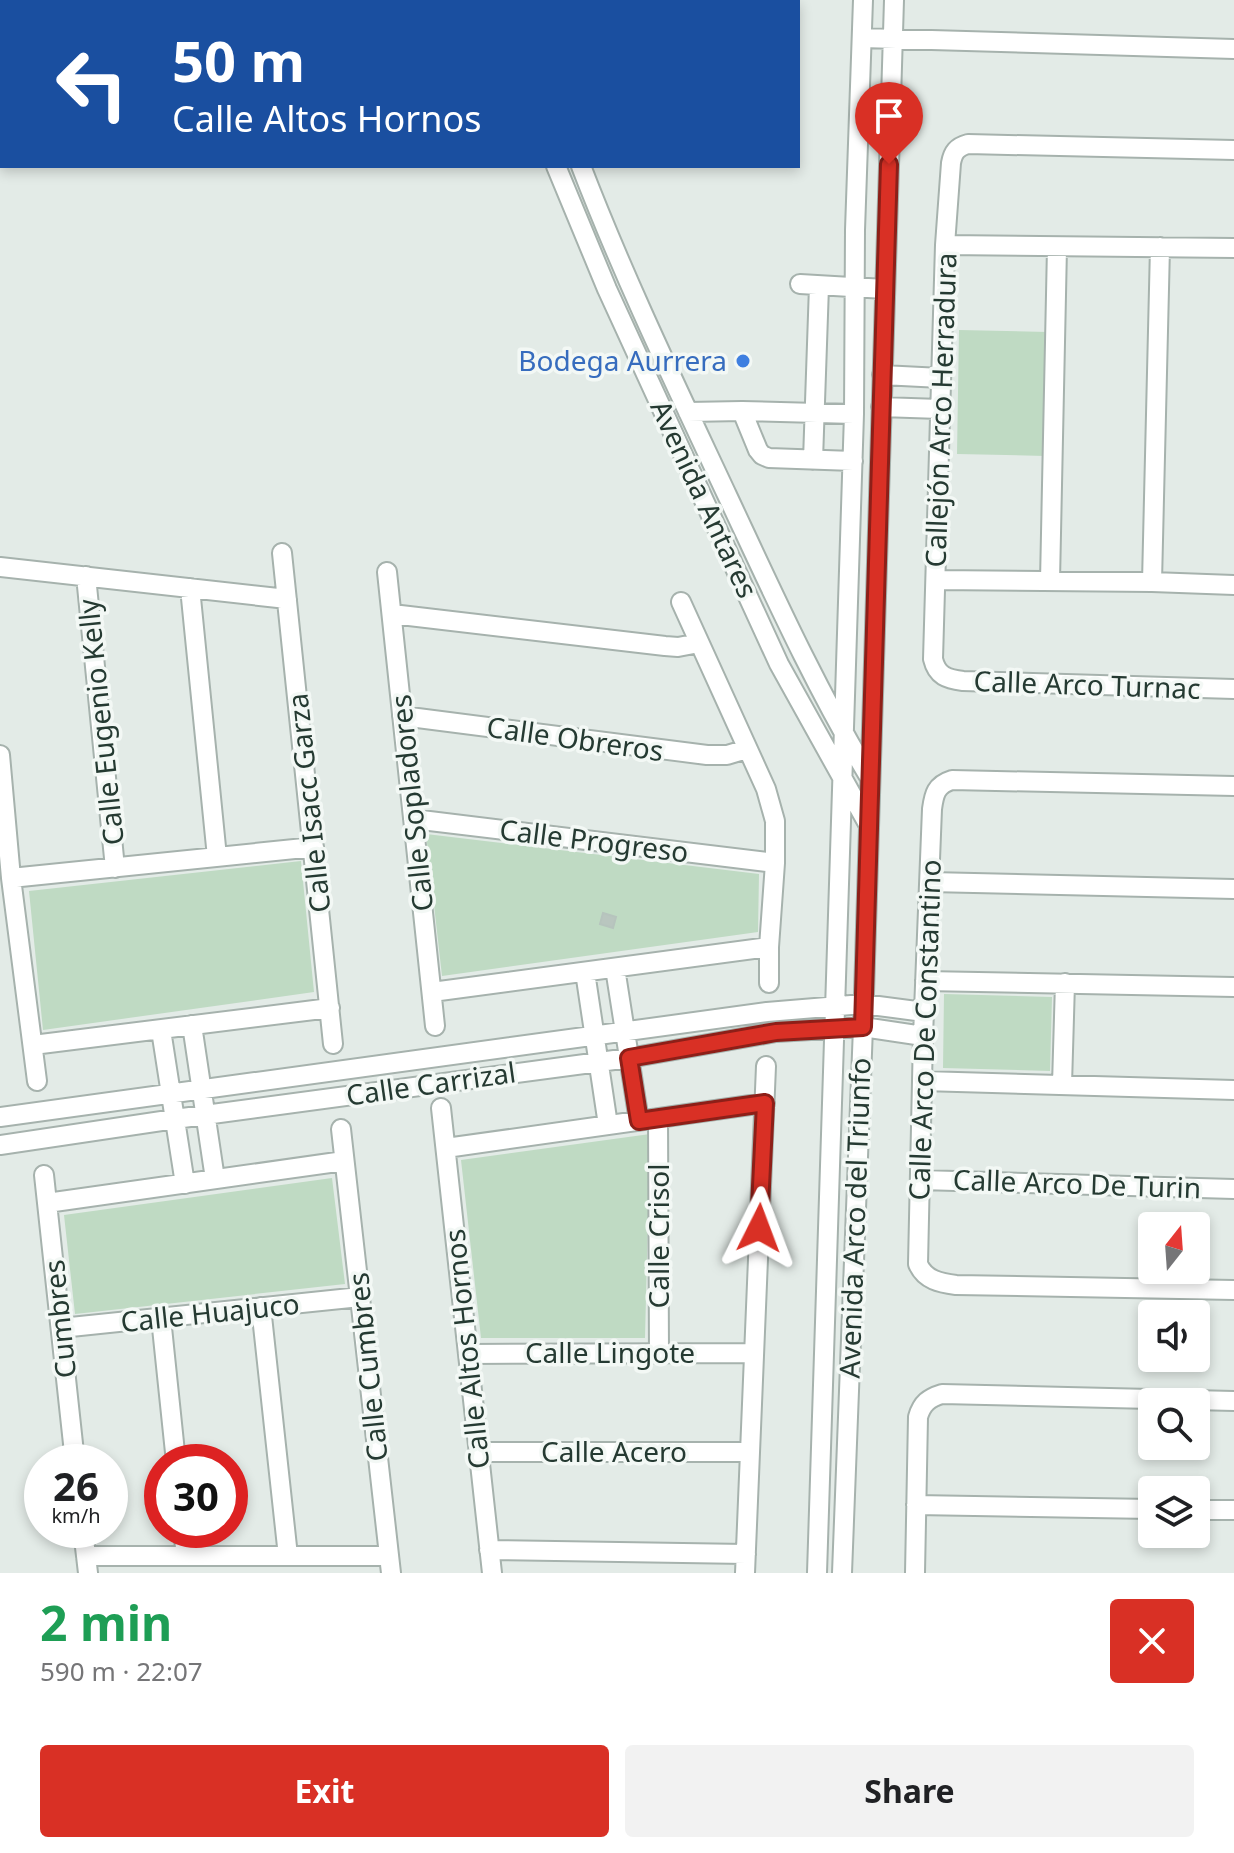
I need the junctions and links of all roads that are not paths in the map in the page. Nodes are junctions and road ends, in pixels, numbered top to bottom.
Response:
1 (863, 0) edge
2 (894, 0) edge
3 (862, 38) junction
4 (893, 40) junction
5 (1234, 49) edge
6 (1234, 150) edge
7 (557, 168) edge
8 (582, 168) edge
9 (945, 245) junction
10 (1057, 247) junction
11 (1160, 247) junction
12 (1234, 248) edge
13 (800, 284) dead end
14 (819, 286) junction
15 (855, 288) junction
16 (885, 289) junction
17 (882, 375) junction
18 (941, 378) junction
19 (881, 407) junction
20 (940, 409) junction
21 (742, 411) junction
22 (688, 412) junction
23 (815, 412) junction
24 (854, 414) junction
25 (813, 460) junction
26 (853, 461) junction
27 (282, 553) dead end
28 (0, 567) edge
29 (387, 572) dead end
30 (86, 576) junction
31 (936, 580) junction
32 (1050, 581) junction
33 (1152, 582) junction
34 (1234, 585) edge
35 (190, 588) junction
36 (287, 599) junction
37 (681, 602) dead end
38 (392, 614) junction
39 (699, 643) junction
40 (941, 675) joint
41 (1234, 689) edge
42 (402, 716) junction
43 (844, 736) junction
44 (747, 749) junction
45 (0, 755) edge
46 (870, 778) junction
47 (843, 781) junction
48 (1234, 786) edge
49 (413, 819) junction
50 (868, 825) junction
51 (314, 847) junction
52 (217, 857) junction
53 (775, 863) junction
54 (115, 868) junction
55 (11, 878) junction
56 (930, 882) junction
57 (1234, 889) edge
58 (769, 947) junction
59 (615, 968) junction
60 (585, 972) junction
61 (925, 981) junction
62 (769, 983) dead end
63 (1065, 983) junction
64 (1234, 987) edge
65 (432, 992) junction
66 (863, 1004) junction
67 (834, 1006) junction
68 (330, 1008) junction
69 (924, 1012) junction
70 (192, 1025) junction
71 (435, 1026) dead end
72 (833, 1027) junction
73 (863, 1027) junction
74 (161, 1030) junction
75 (625, 1031) junction
76 (595, 1035) junction
77 (923, 1036) junction
78 (333, 1044) dead end
79 (33, 1045) junction
80 (629, 1058) junction
81 (599, 1062) junction
82 (766, 1066) dead end
83 (37, 1081) dead end
84 (923, 1081) junction
85 (1062, 1085) junction
86 (202, 1090) junction
87 (1234, 1090) edge
88 (171, 1094) junction
89 (765, 1103) junction
90 (441, 1108) dead end
91 (205, 1115) junction
92 (0, 1117) edge
93 (175, 1119) junction
94 (648, 1120) junction
95 (608, 1125) junction
96 (341, 1129) dead end
97 (0, 1145) edge
98 (446, 1148) junction
99 (344, 1161) junction
100 (44, 1175) dead end
101 (215, 1179) junction
102 (920, 1180) junction
103 (185, 1184) junction
104 (1234, 1189) edge
105 (47, 1203) junction
106 (1234, 1290) edge
107 (360, 1297) junction
108 (261, 1307) junction
109 (161, 1318) junction
110 (61, 1328) junction
111 (659, 1353) junction
112 (753, 1353) junction
113 (468, 1354) junction
114 (1234, 1401) edge
115 (73, 1444) edge
116 (174, 1444) edge
117 (478, 1452) junction
118 (749, 1452) junction
119 (916, 1505) junction
120 (1138, 1509) edge
121 (1210, 1510) edge
122 (1234, 1510) edge
123 (185, 1548) edge
124 (489, 1550) junction
125 (746, 1554) junction
126 (186, 1556) junction
127 (288, 1556) junction
128 (87, 1564) edge
129 (390, 1565) edge
130 (492, 1573) edge
131 (745, 1573) edge
132 (817, 1573) edge
133 (842, 1573) edge
134 (915, 1573) edge

1 - 3 street, Avenida Arco del Triunfo
2 - 4 street, Avenida Arco del Triunfo
3 - 4 street
3 - 15 street, Avenida Arco del Triunfo
4 - 5 street
4 - 16 street, Avenida Arco del Triunfo
6 - 9 street, Callejón Arco Herradura
7 - 47 street, Avenida Antares
8 - 22 street, Avenida Antares
9 - 10 street
9 - 18 street, Callejón Arco Herradura
10 - 11 street
10 - 32 street
11 - 12 street
11 - 33 street
13 - 14 street
14 - 15 street
14 - 23 street
15 - 16 street
15 - 24 street, Avenida Arco del Triunfo
16 - 17 street, Avenida Arco del Triunfo
17 - 18 street
17 - 19 street, Avenida Arco del Triunfo
18 - 20 street, Callejón Arco Herradura
19 - 20 street
19 - 46 street, Avenida Arco del Triunfo
20 - 31 street, Callejón Arco Herradura
21 - 22 street
21 - 23 street
21 - 25 street
22 - 43 street, Avenida Antares
23 - 24 street
23 - 25 street
24 - 26 street, Avenida Arco del Triunfo
25 - 26 street
26 - 43 street, Avenida Arco del Triunfo
27 - 36 street, Calle Isacc Garza
28 - 30 street
29 - 38 street, Calle Sopladores
30 - 35 street
30 - 54 street, Calle Eugenio Kelly
31 - 32 street
31 - 40 street, Callejón Arco Herradura
32 - 33 street
33 - 34 street
35 - 36 street
35 - 52 street
36 - 51 street, Calle Isacc Garza
37 - 39 street
38 - 39 street
38 - 42 street, Calle Sopladores
39 - 44 street
40 - 41 street, Calle Arco Turnac
42 - 44 street, Calle Obreros
42 - 49 street, Calle Sopladores
43 - 46 street, Avenida Antares
43 - 47 street, Avenida Arco del Triunfo
44 - 53 street
45 - 55 street
46 - 50 street, Avenida Arco del Triunfo
47 - 50 street, Avenida Antares
47 - 67 street, Avenida Arco del Triunfo
48 - 56 street, Calle Arco De Constantino
49 - 53 street, Calle Progreso
49 - 65 street, Calle Sopladores
50 - 66 street, Avenida Arco del Triunfo
51 - 52 street
51 - 68 street, Calle Isacc Garza
52 - 54 street
53 - 58 street
54 - 55 street
55 - 79 street
56 - 57 street
56 - 61 street, Calle Arco De Constantino
58 - 59 street
58 - 62 street
59 - 60 street
59 - 75 street, Calle Crisol
60 - 65 street
60 - 76 street
61 - 63 street
61 - 69 street, Calle Arco De Constantino
63 - 64 street
63 - 85 street
65 - 71 street, Calle Sopladores
66 - 67 street, Calle Carrizal
66 - 69 street, Calle Carrizal
66 - 73 street, Avenida Arco del Triunfo
67 - 72 street, Avenida Arco del Triunfo
67 - 75 street, Calle Carrizal
68 - 70 street
68 - 78 street, Calle Isacc Garza
69 - 77 street, Calle Arco De Constantino
70 - 74 street
70 - 86 street
72 - 73 street, Calle Carrizal
72 - 80 street, Calle Carrizal
72 - 132 street, Avenida Arco del Triunfo
73 - 77 street, Calle Carrizal
73 - 133 street, Avenida Arco del Triunfo
74 - 79 street
74 - 88 street
75 - 76 street, Calle Carrizal
75 - 80 street, Calle Crisol
76 - 81 street
76 - 86 street, Calle Carrizal
77 - 84 street, Calle Arco De Constantino
79 - 83 street
80 - 81 street, Calle Carrizal
80 - 94 street, Calle Crisol
81 - 91 street, Calle Carrizal
81 - 95 street
82 - 89 street
84 - 85 street
84 - 102 street, Calle Arco De Constantino
85 - 87 street
86 - 88 street, Calle Carrizal
86 - 91 street
88 - 92 street, Calle Carrizal
88 - 93 street
89 - 94 street
89 - 112 street
90 - 98 street, Calle Altos Hornos
91 - 93 street, Calle Carrizal
91 - 101 street
93 - 97 street, Calle Carrizal
93 - 103 street
94 - 95 street
94 - 111 street, Calle Crisol
95 - 98 street
96 - 99 street, Calle Cumbres
98 - 113 street, Calle Altos Hornos
99 - 101 street
99 - 107 street, Calle Cumbres
100 - 105 street, Cumbres
101 - 103 street
102 - 104 street, Calle Arco De Turin
102 - 106 street, Calle Arco De Constantino
103 - 105 street
105 - 110 street, Cumbres
107 - 108 street, Calle Huajuco
107 - 129 street, Calle Cumbres
108 - 109 street, Calle Huajuco
108 - 127 street
109 - 110 street, Calle Huajuco
109 - 116 street
110 - 115 street, Cumbres
111 - 112 street, Calle Lingote
111 - 113 street, Calle Lingote
112 - 118 street
113 - 117 street, Calle Altos Hornos
114 - 119 street
117 - 118 street, Calle Acero
117 - 124 street, Calle Altos Hornos
118 - 125 street
119 - 120 street
119 - 134 street
121 - 122 street
123 - 126 street
124 - 125 street
124 - 130 street, Calle Altos Hornos
125 - 131 street
126 - 127 street
126 - 128 street
127 - 129 street

